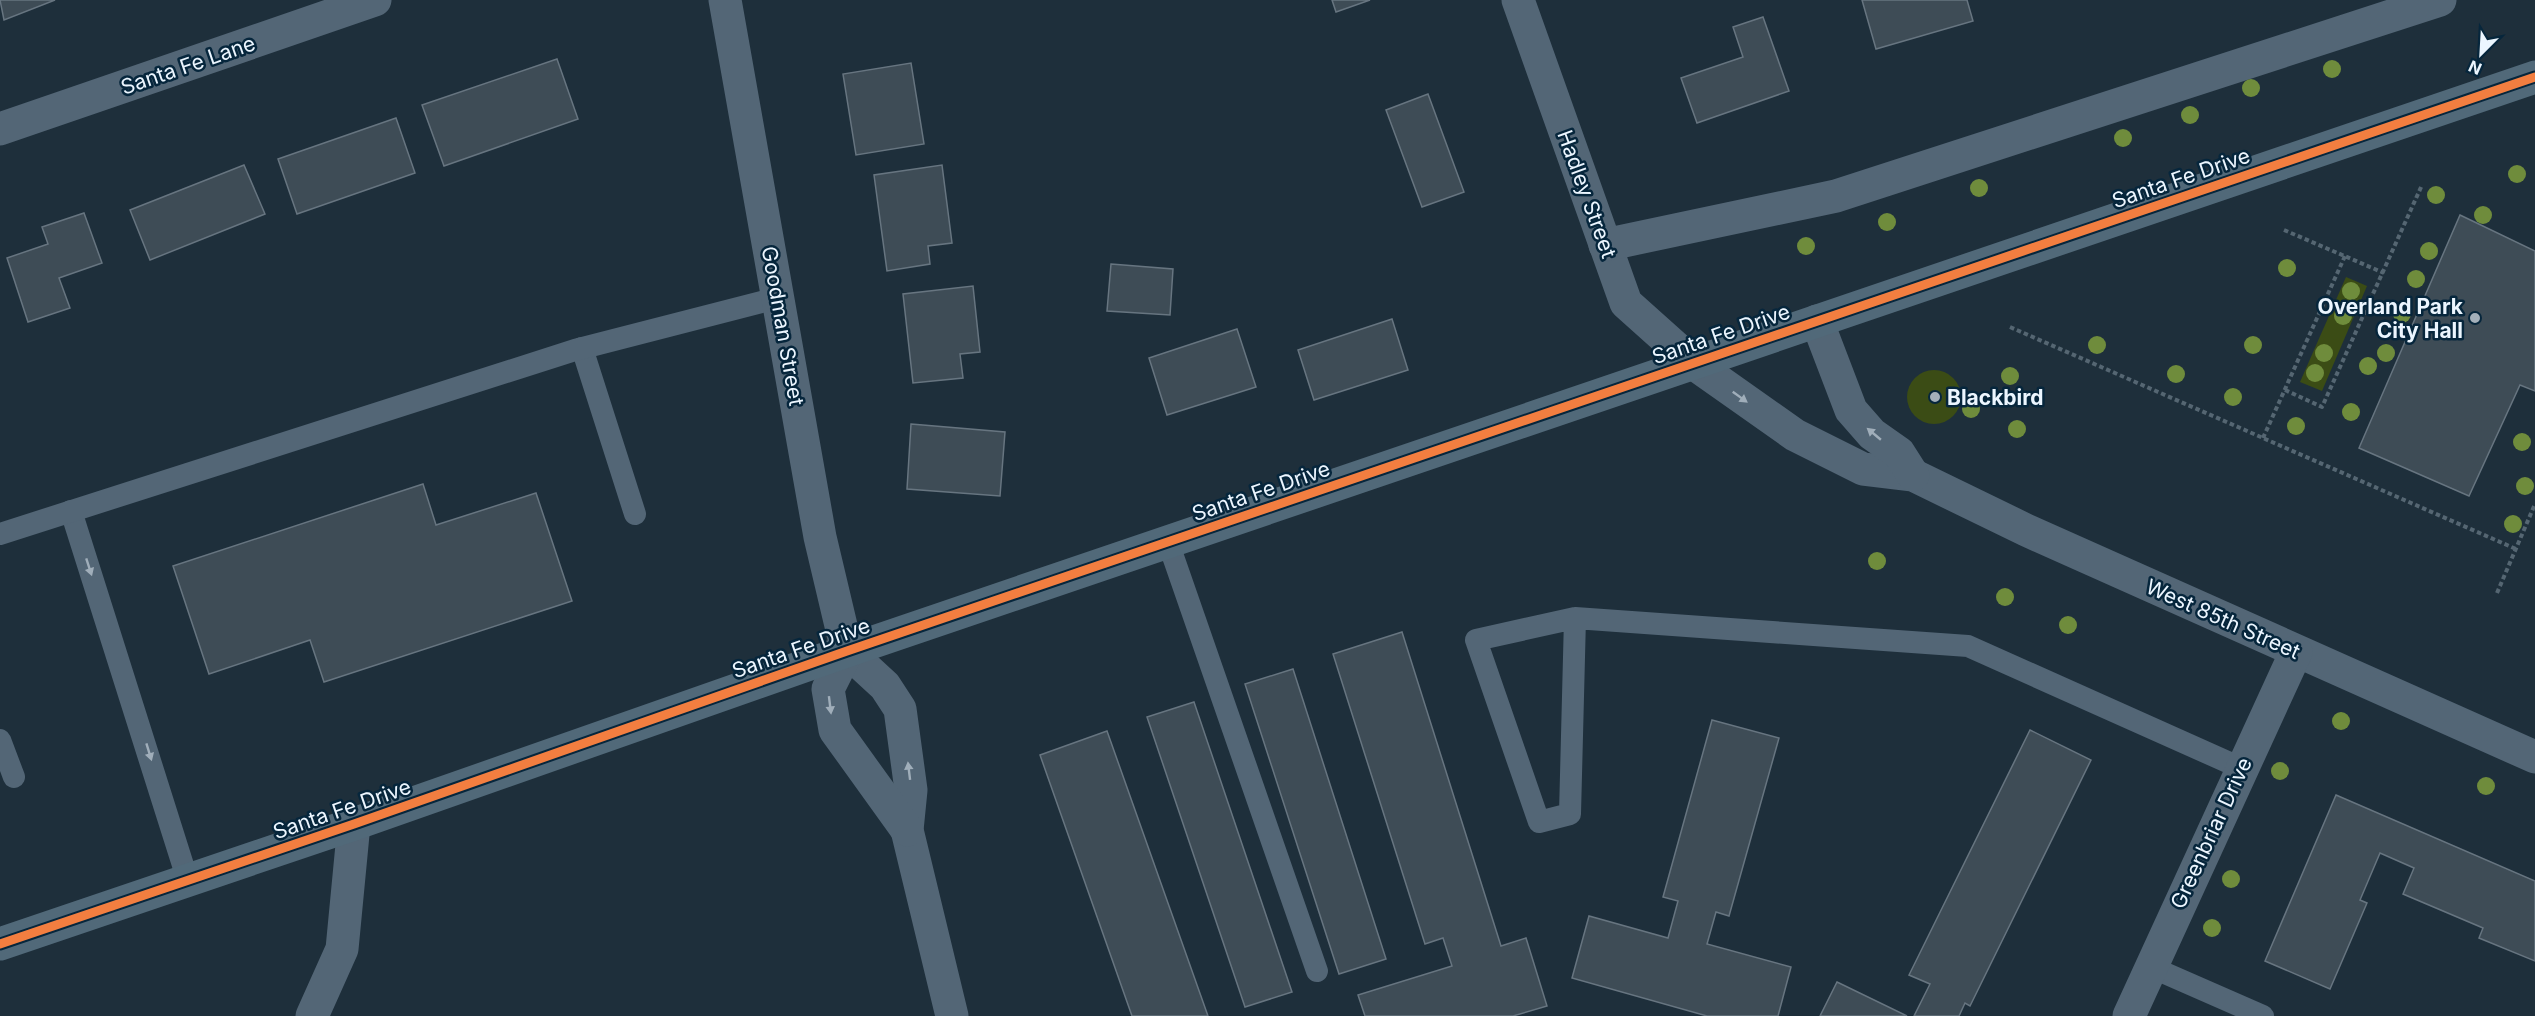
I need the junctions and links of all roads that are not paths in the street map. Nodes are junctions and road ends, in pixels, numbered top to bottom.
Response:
1 (375, 0) edge
2 (725, 0) edge
3 (1518, 0) edge
4 (2440, 0) edge
5 (2535, 77) edge
6 (0, 129) edge
7 (1605, 245) junction
8 (777, 298) junction
9 (1817, 321) junction
10 (582, 348) junction
11 (1693, 363) junction
12 (1913, 475) junction
13 (71, 511) junction
14 (635, 514) dead end
15 (0, 534) edge
16 (1168, 542) junction
17 (1575, 618) junction
18 (847, 651) junction
19 (2296, 652) junction
20 (0, 740) edge
21 (2535, 757) edge
22 (2241, 768) junction
23 (14, 777) dead end
24 (354, 824) junction
25 (907, 830) junction
26 (188, 881) junction
27 (0, 944) edge
28 (2151, 967) junction
29 (1317, 971) dead end
30 (312, 1016) edge
31 (952, 1016) edge
32 (2128, 1016) edge
33 (2263, 1016) edge

1 - 6 street, Santa Fe Lane
2 - 8 street, Goodman Street
3 - 7 street, Hadley Street
4 - 7 street
5 - 9 main road, Santa Fe Drive
7 - 11 street, Hadley Street
8 - 10 lane
8 - 18 street, Goodman Street
9 - 11 main road, Santa Fe Drive
12 -> 9 street, West 85th Street
10 - 13 lane
10 - 14 lane
11 -> 12 street, West 85th Street
11 - 16 main road, Santa Fe Drive
12 - 19 street, West 85th Street
13 - 15 lane
13 -> 26 lane
16 - 18 main road, Santa Fe Drive
16 - 29 lane
17 - 17 lane
17 - 22 lane
18 - 24 main road, Santa Fe Drive
25 -> 18 street
18 -> 25 street
19 - 21 street, West 85th Street
19 - 22 street, Greenbriar Drive
20 - 23 lane
22 - 28 street, Greenbriar Drive
24 - 26 main road, Santa Fe Drive
24 - 30 street
25 - 31 street
26 - 27 main road, Santa Fe Drive
28 - 32 street, Greenbriar Drive
28 - 33 lane

